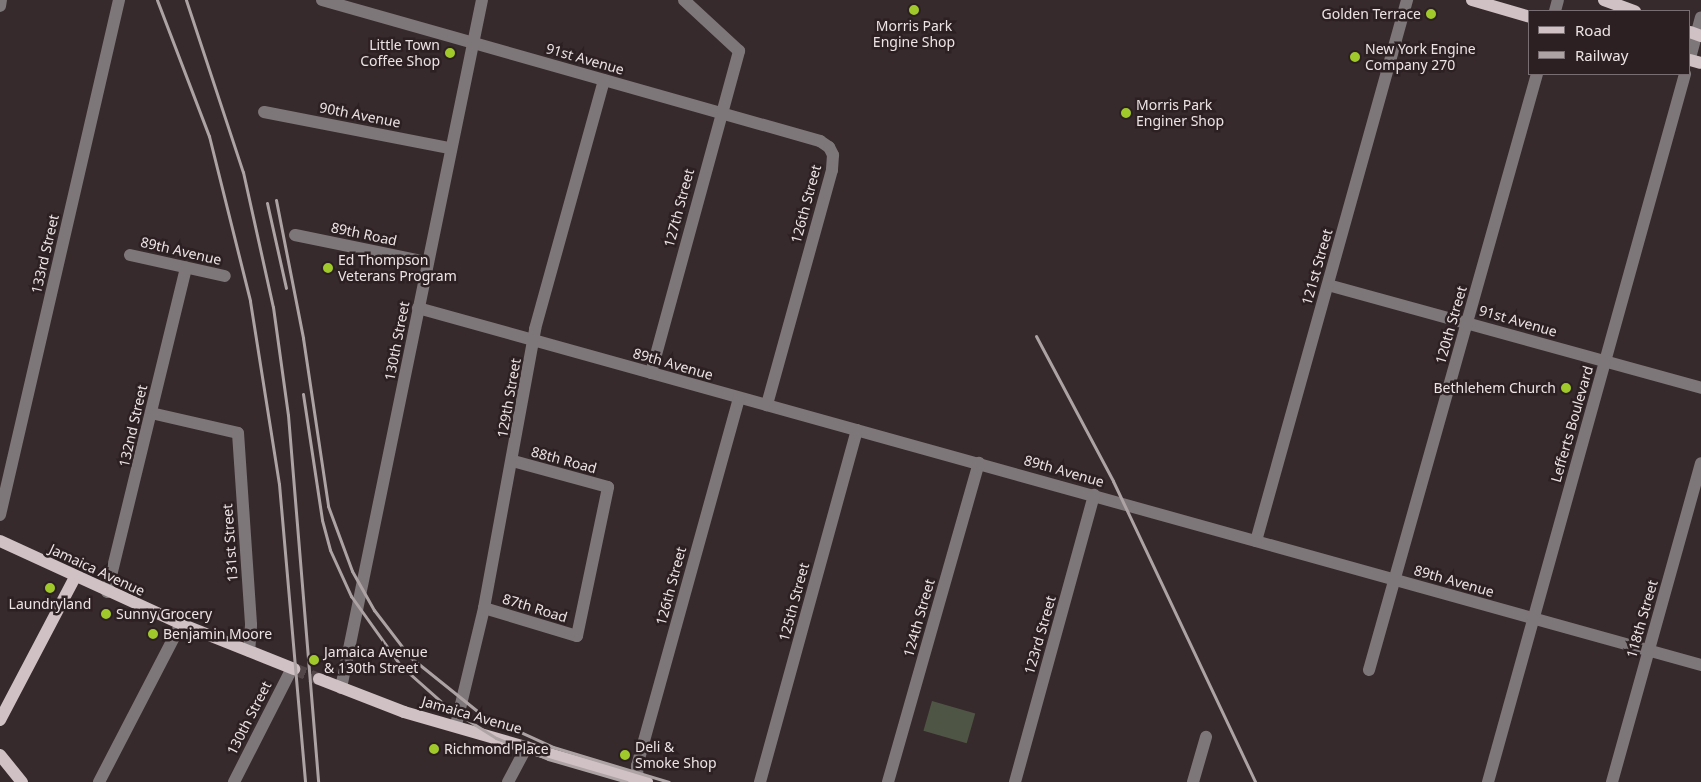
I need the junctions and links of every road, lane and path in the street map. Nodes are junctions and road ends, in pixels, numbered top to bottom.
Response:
1 (2, 0) edge
2 (119, 0) edge
3 (322, 0) edge
4 (482, 0) edge
5 (684, 0) edge
6 (1407, 0) edge
7 (1472, 0) edge
8 (1604, 0) edge
9 (0, 6) edge
10 (1632, 10) edge
11 (1528, 16) edge
12 (1701, 17) edge
13 (1696, 34) edge
14 (471, 43) junction
15 (1691, 55) edge
16 (1537, 75) edge
17 (1685, 75) edge
18 (604, 80) junction
19 (264, 112) dead end
20 (720, 113) junction
21 (450, 148) junction
22 (833, 155) joint
23 (296, 235) dead end
24 (130, 255) dead end
25 (427, 262) junction
26 (186, 268) junction
27 (225, 276) dead end
28 (1328, 284) junction
29 (418, 308) junction
30 (1467, 323) junction
31 (532, 342) junction
32 (1605, 361) junction
33 (651, 373) junction
34 (1701, 388) edge
35 (739, 398) junction
36 (767, 405) junction
37 (151, 413) junction
38 (857, 430) junction
39 (513, 461) junction
40 (979, 463) junction
41 (1701, 463) edge
42 (1094, 495) junction
43 (0, 515) edge
44 (0, 541) edge
45 (1256, 541) junction
46 (75, 577) junction
47 (1396, 580) junction
48 (107, 592) junction
49 (484, 608) junction
50 (1534, 619) junction
51 (181, 624) junction
52 (577, 636) joint
53 (249, 651) junction
54 (1649, 651) junction
55 (1701, 665) edge
56 (293, 669) joint
57 (1370, 670) dead end
58 (319, 679) tunnel mouth
59 (341, 688) junction
60 (0, 720) edge
61 (456, 725) junction
62 (1206, 737) dead end
63 (527, 747) junction
64 (0, 756) edge
65 (641, 781) edge
66 (22, 782) edge
67 (99, 782) edge
68 (234, 782) edge
69 (508, 782) edge
70 (760, 782) edge
71 (888, 782) edge
72 (1014, 782) edge
73 (1193, 782) edge
74 (1488, 782) edge
75 (1612, 782) edge

1 - 9 street
2 - 43 street, 133rd Street
3 - 14 street, 91st Avenue
4 - 14 street, 130th Street
5 - 20 street, 127th Street
6 - 28 street, 121st Street
7 - 11 main road
8 - 10 main road
12 - 13 street
13 - 15 street
14 - 18 street, 91st Avenue
14 - 21 street, 130th Street
16 - 30 street, 120th Street
17 - 32 street, Lefferts Boulevard
18 - 20 street, 91st Avenue
18 - 31 street, 129th Street
19 - 21 street, 90th Avenue
20 - 22 street, 91st Avenue
20 - 33 street, 127th Street
21 - 25 street, 130th Street
22 - 36 street, 126th Street
23 - 25 street, 89th Road
24 - 26 street, 89th Avenue
25 - 29 street, 130th Street
26 - 27 street, 89th Avenue
26 - 37 street, 132nd Street
28 - 30 street, 91st Avenue
28 - 45 street, 121st Street
29 - 31 street, 89th Avenue
29 - 59 street, 130th Street
30 - 32 street, 91st Avenue
30 - 47 street, 120th Street
31 - 33 street, 89th Avenue
31 - 39 street, 129th Street
32 - 34 street, 91st Avenue
32 - 50 street, Lefferts Boulevard
33 - 35 street, 89th Avenue
35 - 36 street, 89th Avenue
35 - 65 street, 126th Street
36 - 38 street, 89th Avenue
37 - 48 street, 132nd Street
37 - 53 street, 131st Street
38 - 40 street, 89th Avenue
38 - 70 street, 125th Street
39 - 49 street, 129th Street
39 - 52 street, 88th Road
40 - 42 street, 89th Avenue
40 - 71 street, 124th Street
41 - 54 street, 118th Street
42 - 45 street, 89th Avenue
42 - 72 street, 123rd Street
44 - 46 main road, Jamaica Avenue
45 - 47 street, 89th Avenue
46 - 48 main road, Jamaica Avenue
46 - 60 main road
47 - 50 street, 89th Avenue
47 - 57 street, 120th Street
48 - 51 main road, Jamaica Avenue
49 - 52 street, 87th Road
49 - 61 street, 129th Street
50 - 54 street, 89th Avenue
50 - 74 street, Lefferts Boulevard
51 - 53 main road, Jamaica Avenue
51 - 67 street
53 - 56 main road, Jamaica Avenue
54 - 55 street, 89th Avenue
54 - 75 street, 118th Street
56 - 68 street, 130th Street
58 - 59 main road, Jamaica Avenue
59 - 61 main road, Jamaica Avenue
61 - 63 main road, Jamaica Avenue
62 - 73 street
63 - 65 main road, Jamaica Avenue
63 - 69 street
64 - 66 main road

